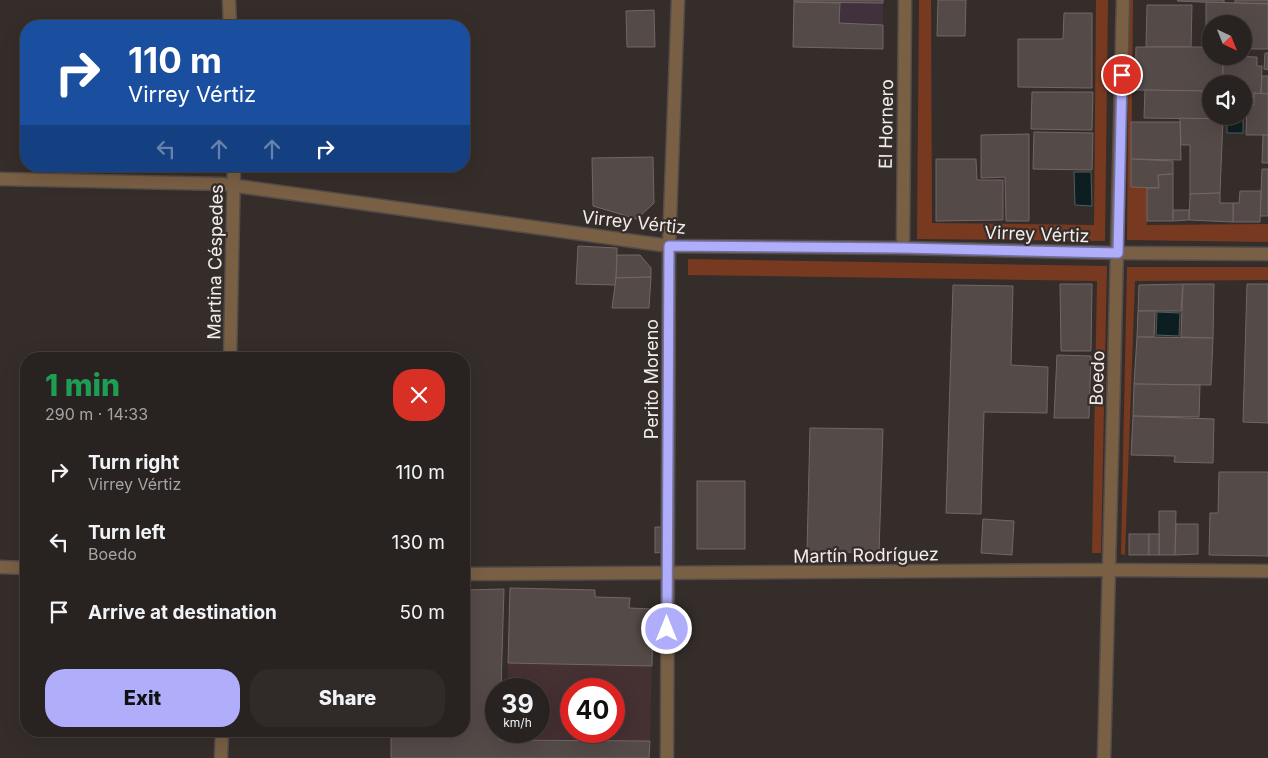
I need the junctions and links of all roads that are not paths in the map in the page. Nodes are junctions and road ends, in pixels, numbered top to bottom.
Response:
1 (229, 0) edge
2 (678, 0) edge
3 (905, 0) edge
4 (1123, 0) edge
5 (230, 20) edge
6 (234, 172) edge
7 (0, 179) edge
8 (234, 186) junction
9 (669, 246) junction
10 (903, 248) junction
11 (1118, 253) junction
12 (1268, 254) edge
13 (230, 352) edge
14 (0, 567) edge
15 (20, 568) edge
16 (1108, 570) junction
17 (1268, 571) edge
18 (470, 574) edge
19 (667, 574) junction
20 (222, 737) edge
21 (221, 758) edge
22 (667, 758) edge
23 (1104, 758) edge

1 - 5 street
2 - 9 street, Perito Moreno
3 - 10 street, El Hornero
4 - 11 street, Boedo
6 - 8 street, Martina Céspedes
7 - 8 street, Virrey Vértiz
8 - 9 street, Virrey Vértiz
8 - 13 street, Martina Céspedes
9 - 10 street, Virrey Vértiz
9 - 19 street, Perito Moreno
10 - 11 street, Virrey Vértiz
11 - 12 street, Virrey Vértiz
11 - 16 street, Boedo
14 - 15 street
16 - 17 street, Martín Rodríguez
16 - 19 street, Martín Rodríguez
16 - 23 street, Boedo
18 - 19 street, Martín Rodríguez
19 - 22 street, Perito Moreno
20 - 21 street

